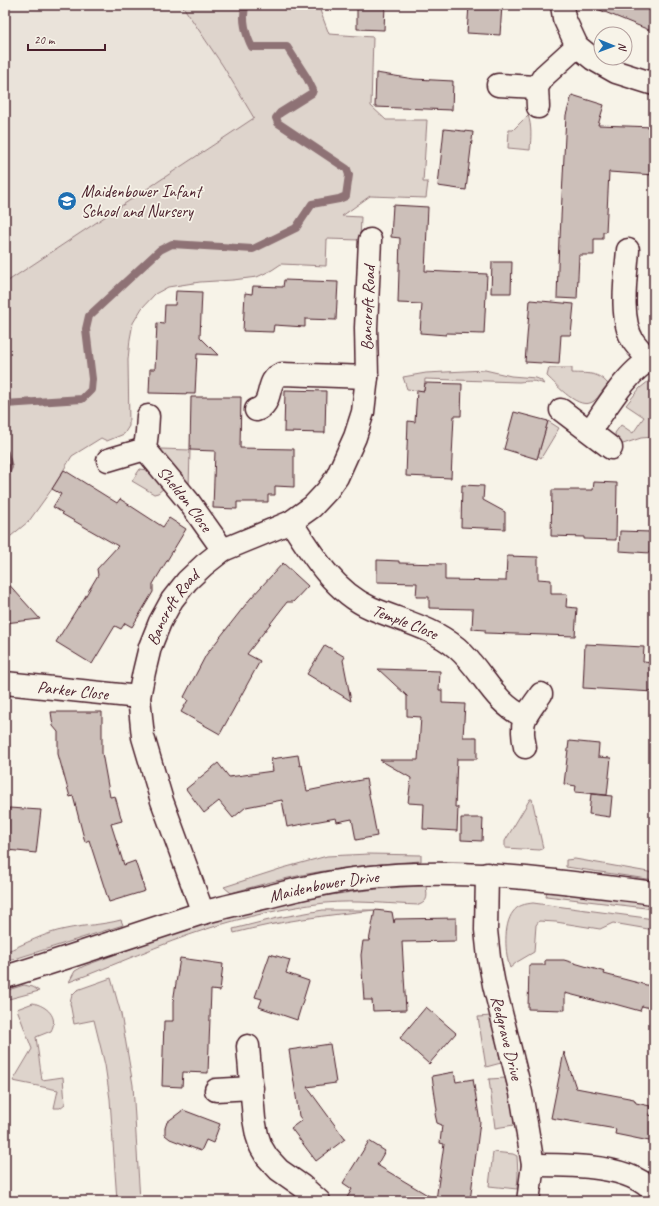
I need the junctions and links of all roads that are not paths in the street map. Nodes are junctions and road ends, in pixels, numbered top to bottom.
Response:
1 (562, 5) edge
2 (577, 46) junction
3 (654, 84) edge
4 (498, 85) dead end
5 (370, 240) dead end
6 (628, 250) dead end
7 (651, 359) edge
8 (367, 376) junction
9 (256, 410) dead end
10 (561, 410) dead end
11 (148, 416) dead end
12 (590, 432) junction
13 (611, 448) dead end
14 (145, 449) junction
15 (108, 460) dead end
16 (291, 522) junction
17 (223, 550) junction
18 (5, 683) edge
19 (541, 694) dead end
20 (139, 697) junction
21 (524, 717) junction
22 (525, 747) dead end
23 (487, 874) junction
24 (654, 893) edge
25 (204, 913) junction
26 (5, 977) edge
27 (248, 1046) dead end
28 (252, 1088) junction
29 (216, 1090) dead end
30 (533, 1165) junction
31 (653, 1189) edge
32 (319, 1201) edge
33 (528, 1201) edge

1 - 2 street
2 - 3 street
2 - 4 street
5 - 8 street, Bancroft Road
6 - 7 street
7 - 12 street
8 - 9 street
8 - 16 street, Bancroft Road
10 - 12 street
11 - 14 street, Sheldon Close
12 - 13 street
14 - 15 street, Sheldon Close
14 - 17 street, Sheldon Close
16 - 17 street, Bancroft Road
16 - 21 street, Temple Close
17 - 20 street, Bancroft Road
18 - 20 street, Parker Close
19 - 21 street
20 - 25 street, Bancroft Road
21 - 22 street
23 - 24 street, Maidenbower Drive
23 - 25 street, Maidenbower Drive
23 - 30 street, Redgrave Drive
25 - 26 street, Maidenbower Drive
27 - 28 street
28 - 29 street
28 - 32 street
30 - 31 street
30 - 33 street, Redgrave Drive

